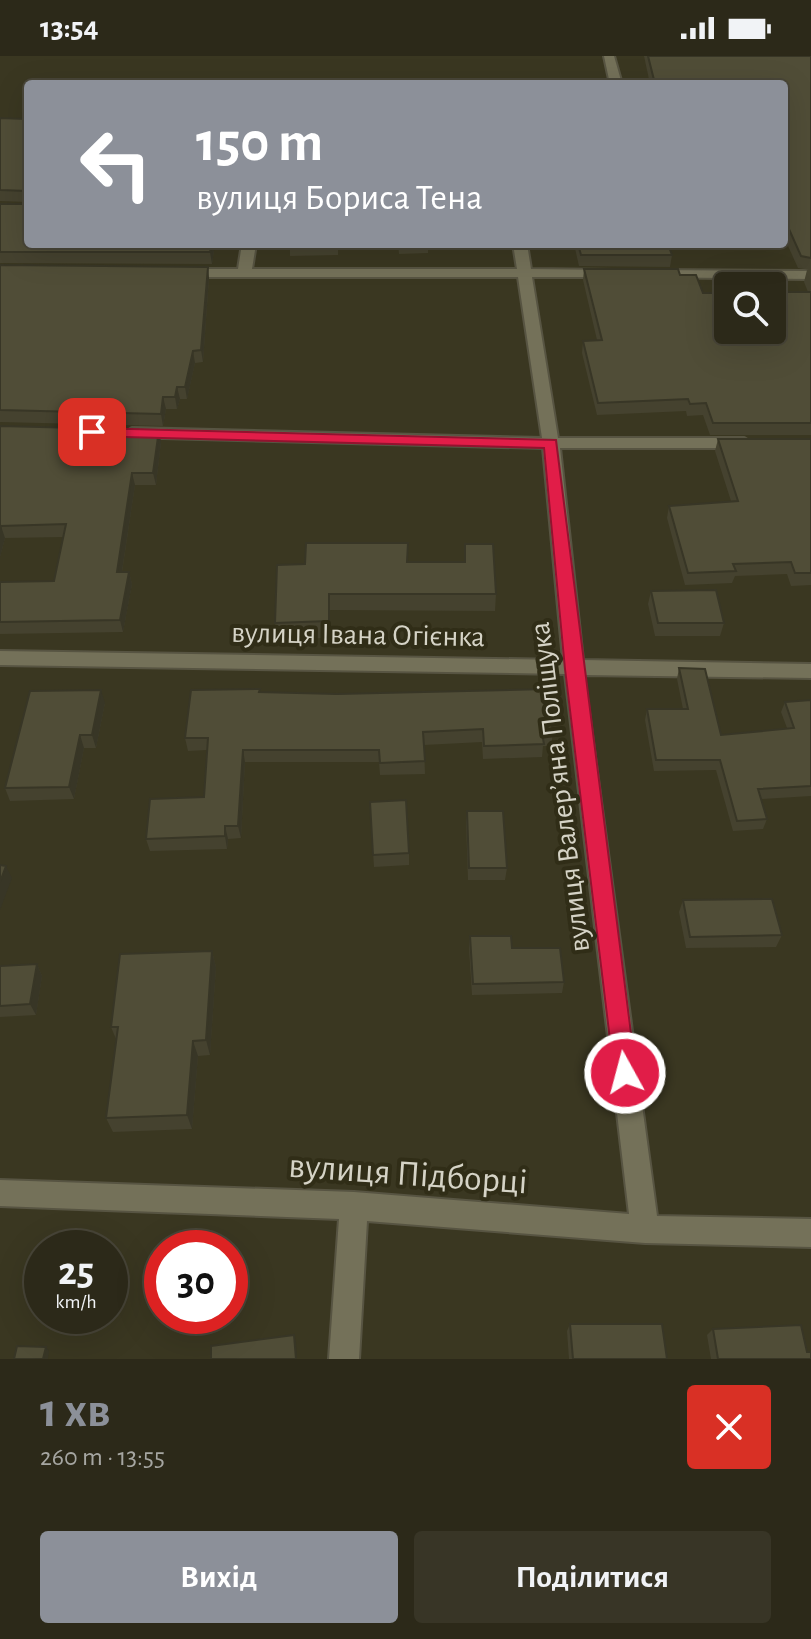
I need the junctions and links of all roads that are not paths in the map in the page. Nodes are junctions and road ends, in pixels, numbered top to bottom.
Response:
1 (609, 56) edge
2 (615, 80) edge
3 (248, 248) edge
4 (521, 248) edge
5 (168, 272) edge
6 (244, 273) junction
7 (526, 273) junction
8 (621, 274) edge
9 (637, 274) edge
10 (811, 275) edge
11 (110, 433) edge
12 (551, 443) junction
13 (765, 443) edge
14 (0, 658) edge
15 (574, 669) junction
16 (811, 671) edge
17 (0, 1193) edge
18 (354, 1206) junction
19 (645, 1229) junction
20 (811, 1233) edge
21 (344, 1359) edge

1 - 2 street
3 - 6 street
4 - 7 street, вулиця Валерʼяна Поліщука
5 - 6 street
6 - 7 street
7 - 8 street
7 - 12 street, вулиця Валерʼяна Поліщука
9 - 10 street
11 - 12 street
12 - 13 street
12 - 15 street, вулиця Валерʼяна Поліщука
14 - 15 street, вулиця Івана Огієнка
15 - 16 street, вулиця Івана Огієнка
15 - 19 street, вулиця Валерʼяна Поліщука
17 - 18 street, вулиця Підборці
18 - 19 street, вулиця Підборці
18 - 21 street
19 - 20 street, вулиця Підборці

